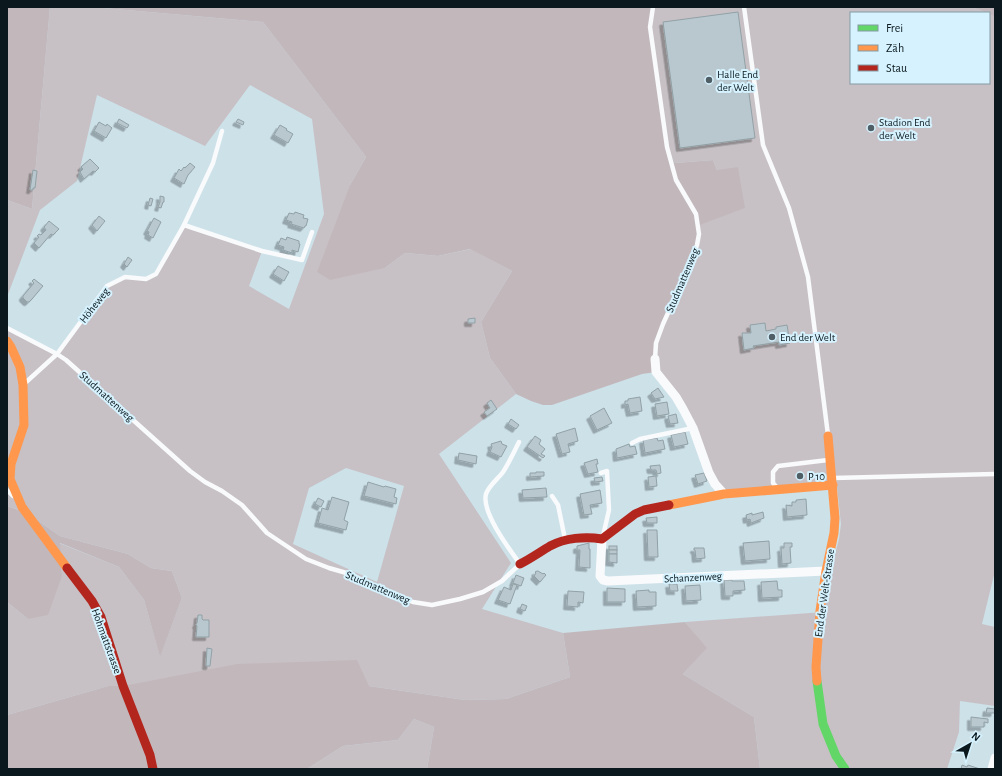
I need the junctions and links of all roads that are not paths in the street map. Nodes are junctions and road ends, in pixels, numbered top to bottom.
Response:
1 (653, 7) edge
2 (744, 7) edge
3 (222, 131) dead end
4 (184, 225) junction
5 (312, 232) dead end
6 (7, 328) edge
7 (7, 341) edge
8 (57, 354) junction
9 (655, 359) joint
10 (23, 386) junction
11 (693, 428) junction
12 (828, 436) joint
13 (519, 442) dead end
14 (632, 443) dead end
15 (830, 460) junction
16 (601, 473) dead end
17 (995, 474) edge
18 (832, 481) junction
19 (7, 490) edge
20 (779, 490) junction
21 (724, 494) junction
22 (552, 496) dead end
23 (22, 506) junction
24 (602, 539) junction
25 (565, 541) junction
26 (520, 564) junction
27 (826, 571) junction
28 (995, 758) edge
29 (153, 769) edge
30 (845, 769) edge
31 (992, 769) edge

1 - 9 lane, Studmattenweg
2 - 12 lane
3 - 4 lane, Höheweg
4 - 5 lane
4 - 8 lane, Höheweg
6 - 8 lane, Studmattenweg
7 - 10 street, Hohmattstrasse
8 - 10 lane, Höheweg
8 - 26 lane, Studmattenweg
9 - 11 street, Studmattenweg
10 - 23 street, Hohmattstrasse
11 - 14 lane
11 - 21 street, Studmattenweg
12 - 15 street, End der Welt-Strasse
13 - 26 lane
15 - 18 street, End der Welt-Strasse
15 - 20 lane
16 - 24 lane
17 - 18 lane
18 - 20 street
18 - 27 street, End der Welt-Strasse
19 - 23 lane, Hohmattstrasse
20 - 21 street
21 - 24 street
22 - 25 lane
23 - 29 street, Hohmattstrasse
24 - 25 street, Studmattenweg
24 - 27 street, Schanzenweg
25 - 26 street, Studmattenweg
27 - 30 street, End der Welt-Strasse
28 - 31 street

